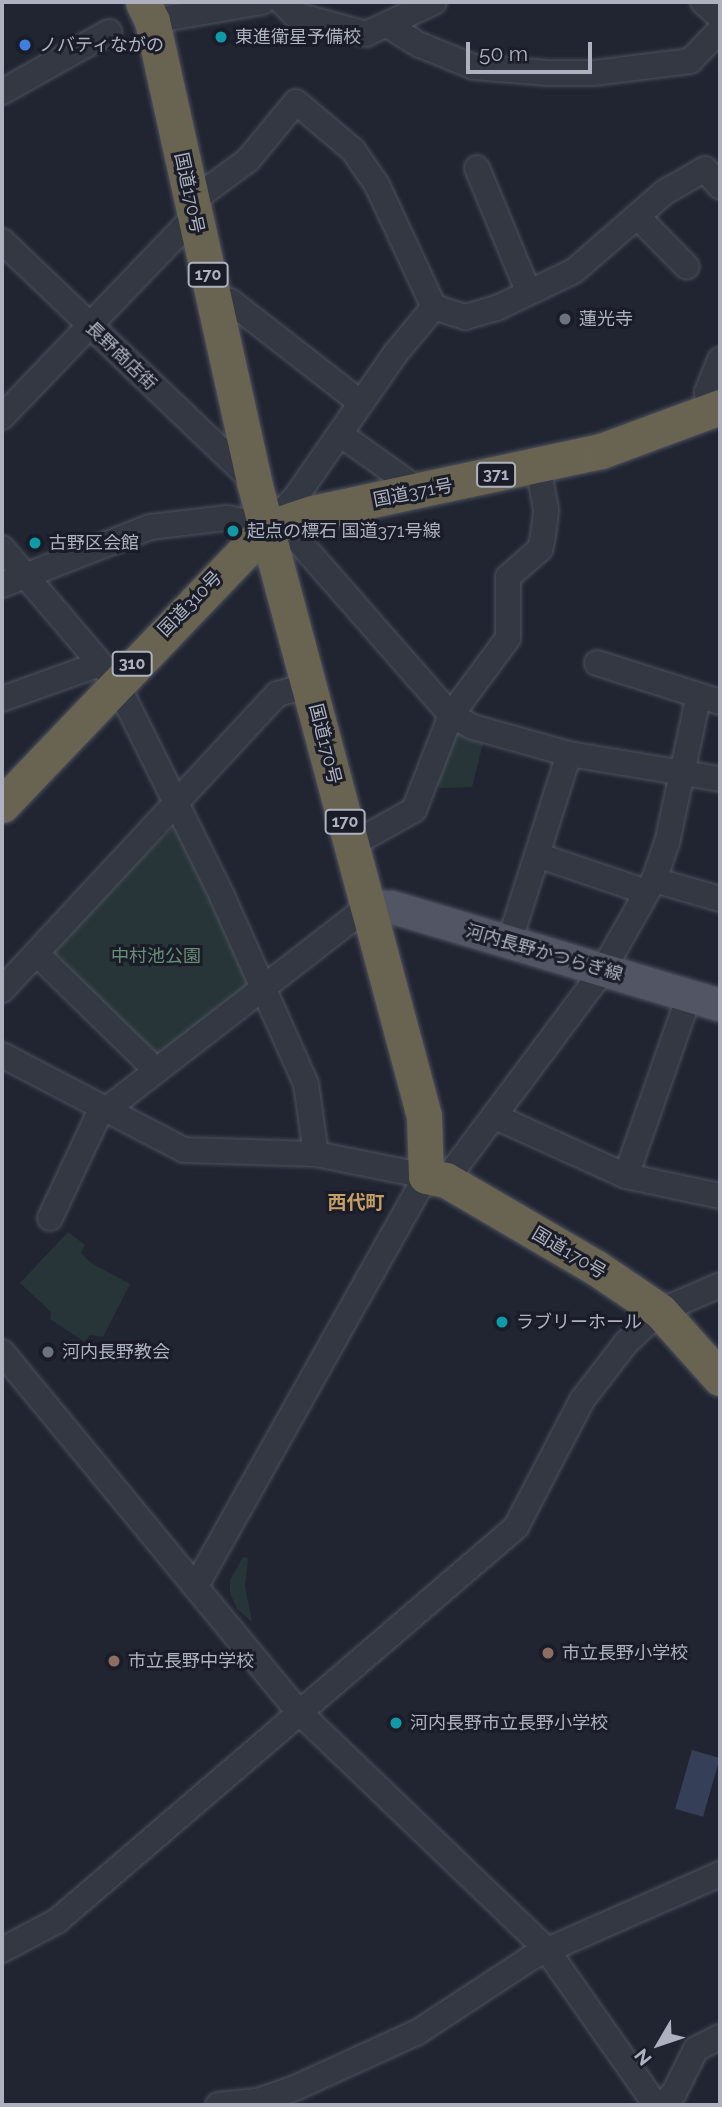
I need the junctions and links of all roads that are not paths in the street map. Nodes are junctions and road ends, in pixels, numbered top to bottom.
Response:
1 (262, 2) edge
2 (282, 2) edge
3 (434, 2) edge
4 (704, 2) edge
5 (155, 6) edge
6 (720, 17) edge
7 (389, 26) junction
8 (720, 30) edge
9 (110, 32) dead end
10 (2, 92) edge
11 (477, 168) dead end
12 (720, 187) edge
13 (193, 210) junction
14 (637, 216) junction
15 (2, 241) edge
16 (687, 267) dead end
17 (528, 291) junction
18 (212, 296) junction
19 (434, 307) junction
20 (91, 327) junction
21 (720, 360) edge
22 (361, 404) junction
23 (715, 411) edge
24 (2, 417) edge
25 (340, 434) junction
26 (538, 466) junction
27 (247, 477) junction
28 (420, 491) junction
29 (267, 528) junction
30 (2, 548) edge
31 (29, 576) junction
32 (2, 585) edge
33 (597, 663) dead end
34 (108, 673) junction
35 (311, 685) junction
36 (2, 699) edge
37 (709, 700) edge
38 (451, 716) junction
39 (569, 754) junction
40 (683, 771) junction
41 (720, 779) edge
42 (2, 805) edge
43 (176, 806) junction
44 (351, 845) junction
45 (537, 855) junction
46 (650, 886) junction
47 (720, 899) edge
48 (367, 907) junction
49 (509, 943) junction
50 (37, 954) junction
51 (603, 970) junction
52 (262, 985) junction
53 (2, 990) edge
54 (689, 996) junction
55 (720, 1005) edge
56 (2, 1055) edge
57 (155, 1069) junction
58 (107, 1108) junction
59 (496, 1117) junction
60 (316, 1154) junction
61 (626, 1176) junction
62 (436, 1178) junction
63 (720, 1196) edge
64 (50, 1217) dead end
65 (720, 1284) edge
66 (660, 1311) junction
67 (2, 1352) edge
68 (720, 1378) edge
69 (195, 1587) junction
70 (299, 1712) junction
71 (720, 1874) edge
72 (2, 1950) edge
73 (547, 1950) junction
74 (720, 2037) edge
75 (299, 2097) edge
76 (218, 2105) edge
77 (656, 2105) edge
78 (662, 2105) edge

1 - 5 street
2 - 7 street
3 - 7 street
4 - 6 street
5 - 13 highway, 国道170号 / 170
7 - 8 street
9 - 10 street
11 - 17 street
12 - 14 street
13 - 18 highway, 国道170号 / 170
13 - 19 street
13 - 20 street
14 - 16 street
14 - 17 street
15 - 20 street, 長野商店街
17 - 19 street
18 - 22 street
18 - 27 highway, 国道170号 / 170
19 - 22 street
20 - 24 street
20 - 27 street, 長野商店街
21 - 23 street
22 - 25 street
23 - 26 highway, 国道371号 / 371
25 - 28 street
25 - 29 street
26 - 28 highway, 国道371号 / 371
26 - 38 street
27 - 29 highway, 国道170号 / 170
28 - 29 highway, 国道371号 / 371
29 - 31 street
29 - 34 highway, 国道310号 / 310
29 - 35 highway, 国道170号 / 170
29 - 38 street
30 - 31 street
31 - 32 street
31 - 34 street
33 - 37 street
34 - 36 street
34 - 42 highway, 国道310号 / 310
34 - 43 street
35 - 43 street
35 - 44 highway, 国道170号 / 170
37 - 40 street
38 - 39 street
38 - 44 street
39 - 40 street
39 - 45 street
40 - 41 street
40 - 46 street
43 - 50 street
43 - 52 street
44 - 48 highway, 国道170号 / 170
45 - 46 street
45 - 49 street
46 - 47 street
46 - 51 street
48 - 49 main road, 河内長野かつらぎ線
48 - 52 street
48 - 62 highway, 国道170号 / 170
49 - 51 main road, 河内長野かつらぎ線
50 - 53 street
50 - 57 street
51 - 54 main road, 河内長野かつらぎ線
51 - 59 street
52 - 57 street
52 - 60 street
54 - 55 main road, 河内長野かつらぎ線
54 - 61 street
56 - 58 street
57 - 58 street
58 - 60 street
58 - 64 street
59 - 61 street
59 - 62 street
60 - 62 street
61 - 63 street
62 - 66 highway, 国道170号
62 - 69 street
65 - 66 street
66 - 68 highway, 国道170号
66 - 70 street
67 - 69 street
69 - 70 street
70 - 72 street
70 - 73 street
71 - 73 street
73 - 75 street
73 - 77 street
74 - 78 street
75 - 76 street

